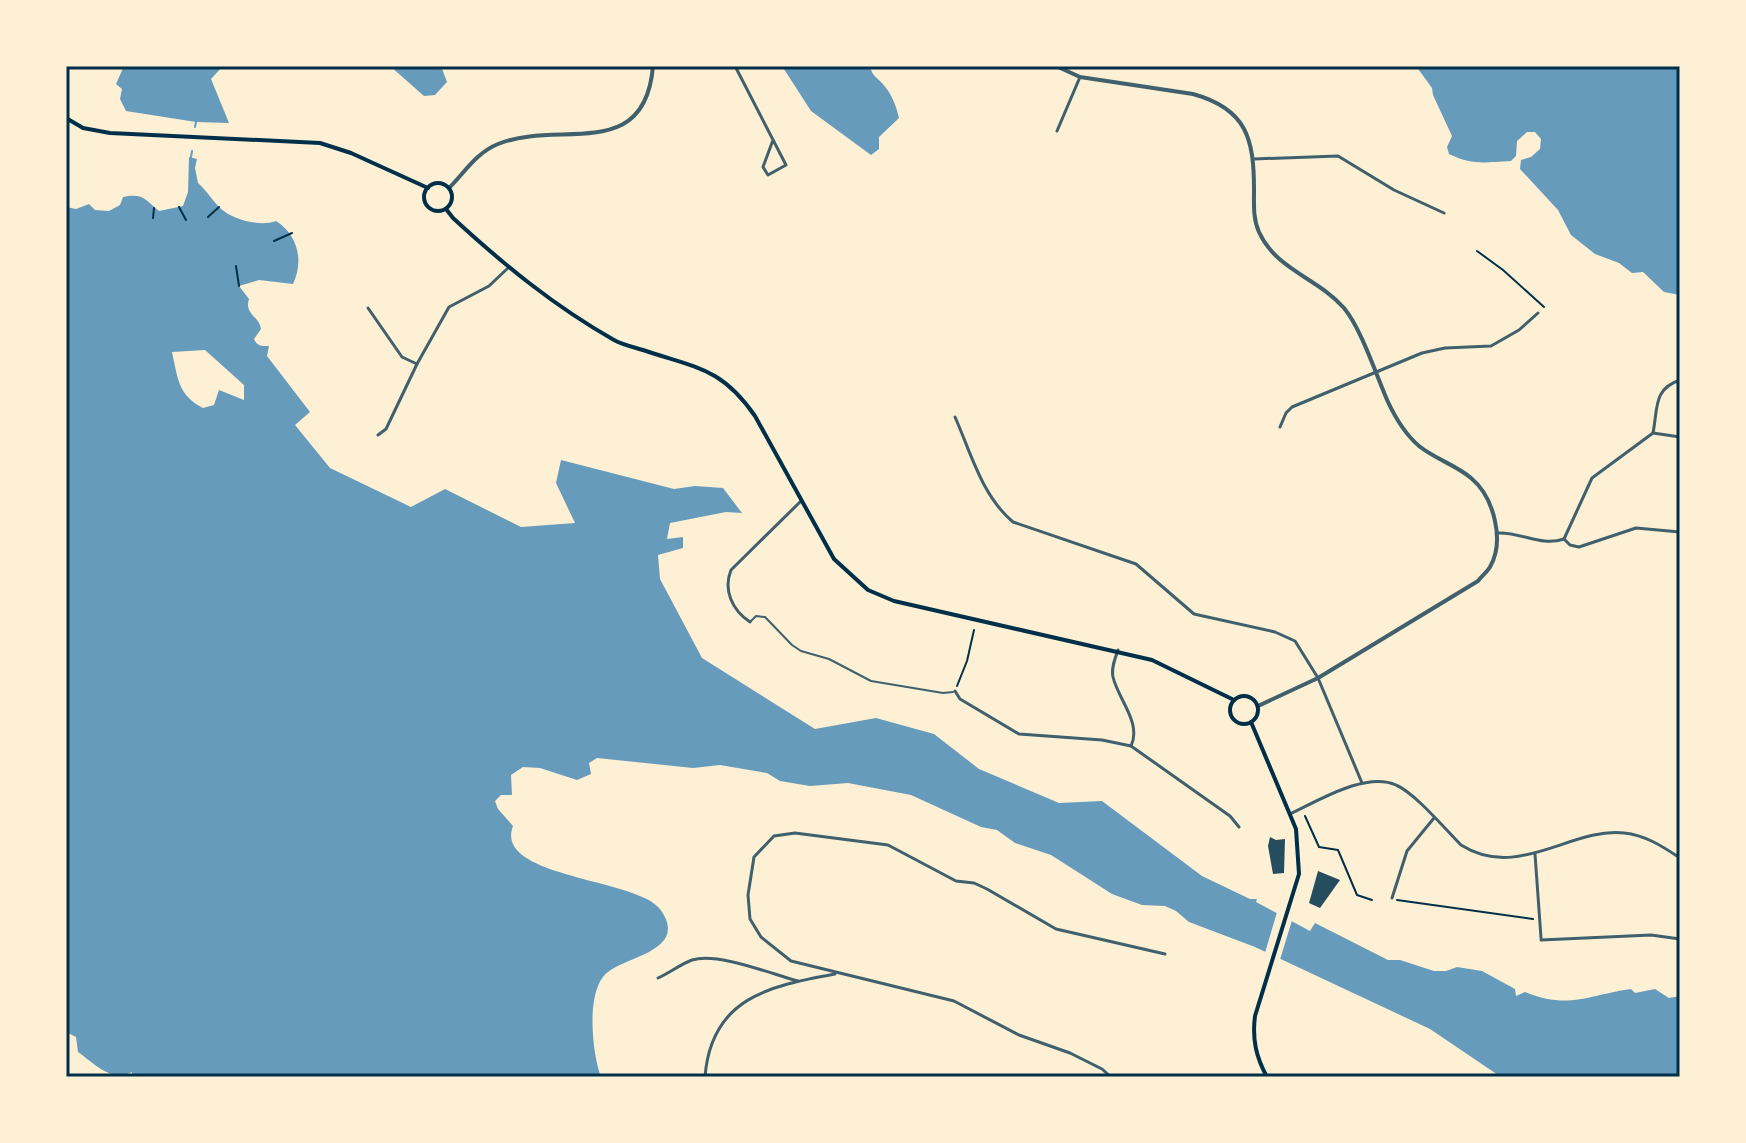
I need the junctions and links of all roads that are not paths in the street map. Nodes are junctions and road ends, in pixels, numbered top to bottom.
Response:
1 (653, 66) edge
2 (735, 66) edge
3 (1056, 66) edge
4 (1080, 77) junction
5 (66, 118) edge
6 (1057, 131) dead end
7 (773, 140) junction
8 (1254, 159) junction
9 (428, 188) junction
10 (449, 188) junction
11 (446, 209) junction
12 (1444, 213) dead end
13 (508, 268) junction
14 (368, 308) dead end
15 (1538, 313) dead end
16 (417, 364) junction
17 (1376, 373) junction
18 (1680, 380) edge
19 (955, 417) dead end
20 (1280, 427) dead end
21 (1653, 433) junction
22 (378, 435) dead end
23 (1680, 437) edge
24 (801, 501) junction
25 (1680, 532) edge
26 (1496, 534) junction
27 (1564, 539) junction
28 (750, 622) joint
29 (1118, 650) junction
30 (1318, 678) junction
31 (955, 691) joint
32 (1234, 700) junction
33 (1258, 706) junction
34 (1251, 722) junction
35 (1131, 746) junction
36 (1362, 783) junction
37 (1290, 814) junction
38 (1434, 818) junction
39 (1239, 827) dead end
40 (1535, 854) junction
41 (1680, 858) edge
42 (1392, 898) road end
43 (1680, 939) edge
44 (1165, 954) dead end
45 (839, 973) junction
46 (658, 978) dead end
47 (798, 981) junction
48 (705, 1077) edge
49 (1111, 1077) edge
50 (1267, 1077) edge

1 - 10 street
2 - 7 street
3 - 4 street
4 - 6 street
4 - 8 street
5 - 9 main road
7 - 7 street
8 - 12 street
8 - 17 street
9 - 10 main road
9 - 11 main road
10 - 11 main road
11 - 13 main road
13 - 16 street
13 - 24 main road
14 - 16 street
15 - 17 street
16 - 22 street
17 - 20 street
17 - 26 street
18 - 21 street
19 - 30 street
21 - 23 street
21 - 27 street
24 - 28 street
24 - 29 main road
25 - 27 street
26 - 27 street
26 - 30 street
28 - 31 lane
29 - 32 main road
29 - 35 street
30 - 33 street
30 - 36 street
31 - 35 street
32 - 33 main road
32 - 34 main road
33 - 34 main road
34 - 37 main road
35 - 39 street
36 - 37 street
36 - 38 street
37 - 50 main road
38 - 40 street
38 - 42 street
40 - 41 street
40 - 43 street
44 - 45 street
45 - 47 street
45 - 49 street
46 - 47 street
47 - 48 street

